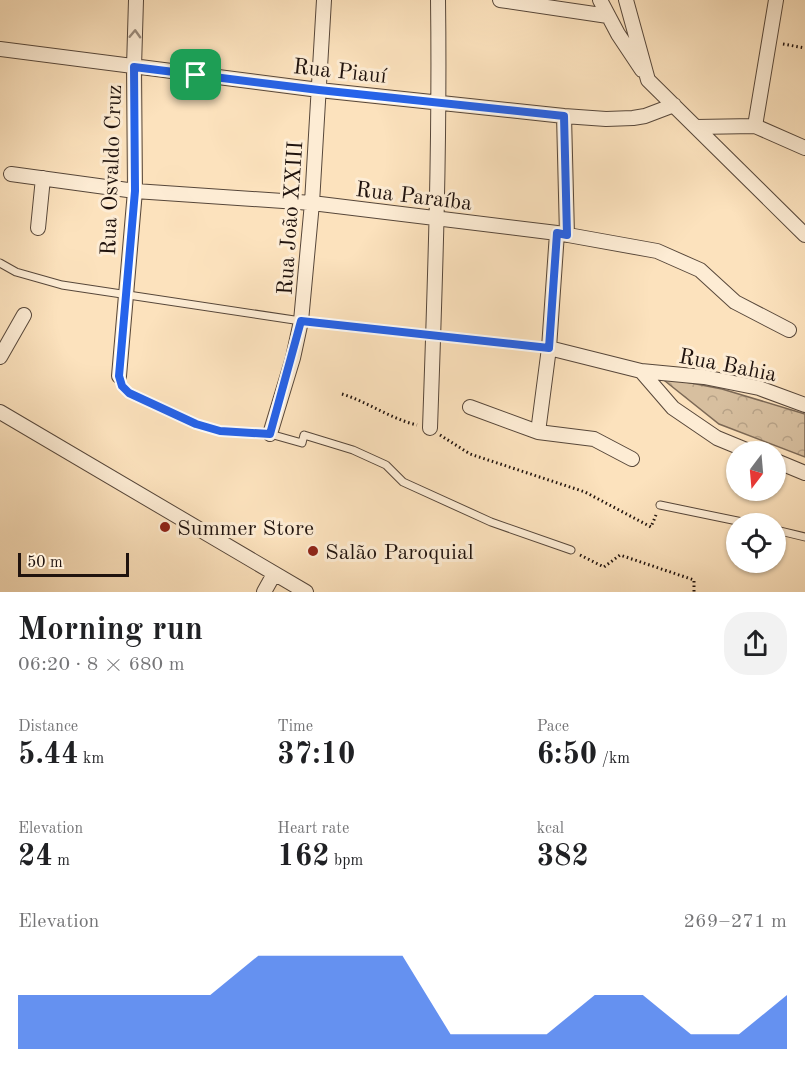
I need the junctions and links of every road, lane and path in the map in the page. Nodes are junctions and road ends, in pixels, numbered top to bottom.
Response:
1 (136, 0) edge
2 (324, 0) edge
3 (438, 0) edge
4 (500, 0) edge
5 (600, 0) edge
6 (626, 0) edge
7 (776, 0) edge
8 (608, 16) junction
9 (768, 41) junction
10 (805, 48) edge
11 (0, 49) edge
12 (134, 67) junction
13 (648, 80) junction
14 (319, 90) junction
15 (440, 102) junction
16 (674, 105) junction
17 (564, 116) junction
18 (755, 126) junction
19 (696, 127) junction
20 (805, 148) edge
21 (11, 174) dead end
22 (43, 178) junction
23 (135, 191) junction
24 (312, 203) junction
25 (438, 219) junction
26 (38, 228) dead end
27 (562, 234) junction
28 (805, 235) edge
29 (0, 263) edge
30 (125, 294) junction
31 (24, 315) dead end
32 (301, 321) junction
33 (789, 330) dead end
34 (433, 336) junction
35 (549, 348) junction
36 (0, 357) edge
37 (641, 372) junction
38 (119, 376) joint
39 (342, 394) dead end
40 (805, 405) edge
41 (470, 407) dead end
42 (0, 412) edge
43 (430, 428) junction
44 (538, 432) junction
45 (270, 434) junction
46 (726, 442) edge
47 (632, 459) dead end
48 (786, 465) edge
49 (805, 473) edge
50 (660, 505) joint
51 (726, 519) edge
52 (786, 532) edge
53 (805, 537) edge
54 (571, 550) joint
55 (274, 574) junction
56 (264, 592) edge
57 (306, 592) edge
58 (694, 592) edge

12 -> 1 street, Rua Osvaldo Cruz
2 - 14 street, Rua João XXIII
3 - 15 street
4 - 8 street
5 - 8 street
6 - 13 street
7 - 9 street
8 - 13 street
9 - 10 path
9 - 18 street
11 - 12 street, Rua Piauí
12 - 14 street, Rua Piauí
12 - 23 street, Rua Osvaldo Cruz
13 - 16 street
14 - 15 street, Rua Piauí
14 - 24 street, Rua João XXIII
15 - 17 street, Rua Piauí
15 - 25 street
16 - 17 street, Rua Piauí
16 - 19 street
17 - 27 street
18 - 19 street
18 - 20 street
19 - 28 street
21 - 22 street, Rua Paraíba
22 - 23 street, Rua Paraíba
22 - 26 street
23 - 24 street, Rua Paraíba
23 - 30 street, Rua Osvaldo Cruz
24 - 25 street, Rua Paraíba
24 - 32 street, Rua João XXIII
25 - 27 street, Rua Paraíba
25 - 34 street
27 - 33 street, Rua Paraíba
27 - 35 street
29 - 30 lane
30 - 32 lane
30 - 38 street, Rua Osvaldo Cruz
31 - 36 street
32 - 34 lane
32 - 45 street, Rua João XXIII
34 - 35 lane
34 - 43 street
35 - 37 street, Rua Bahia
35 - 44 street
37 - 40 street, Rua Bahia
37 - 46 street, Rua Bahia
38 - 45 lane
39 - 43 path
41 - 44 street
42 - 55 street
43 - 50 path
44 - 47 street
45 - 54 lane
48 - 49 street
50 - 51 lane
52 - 53 lane
54 - 58 path
55 - 56 street
55 - 57 street

